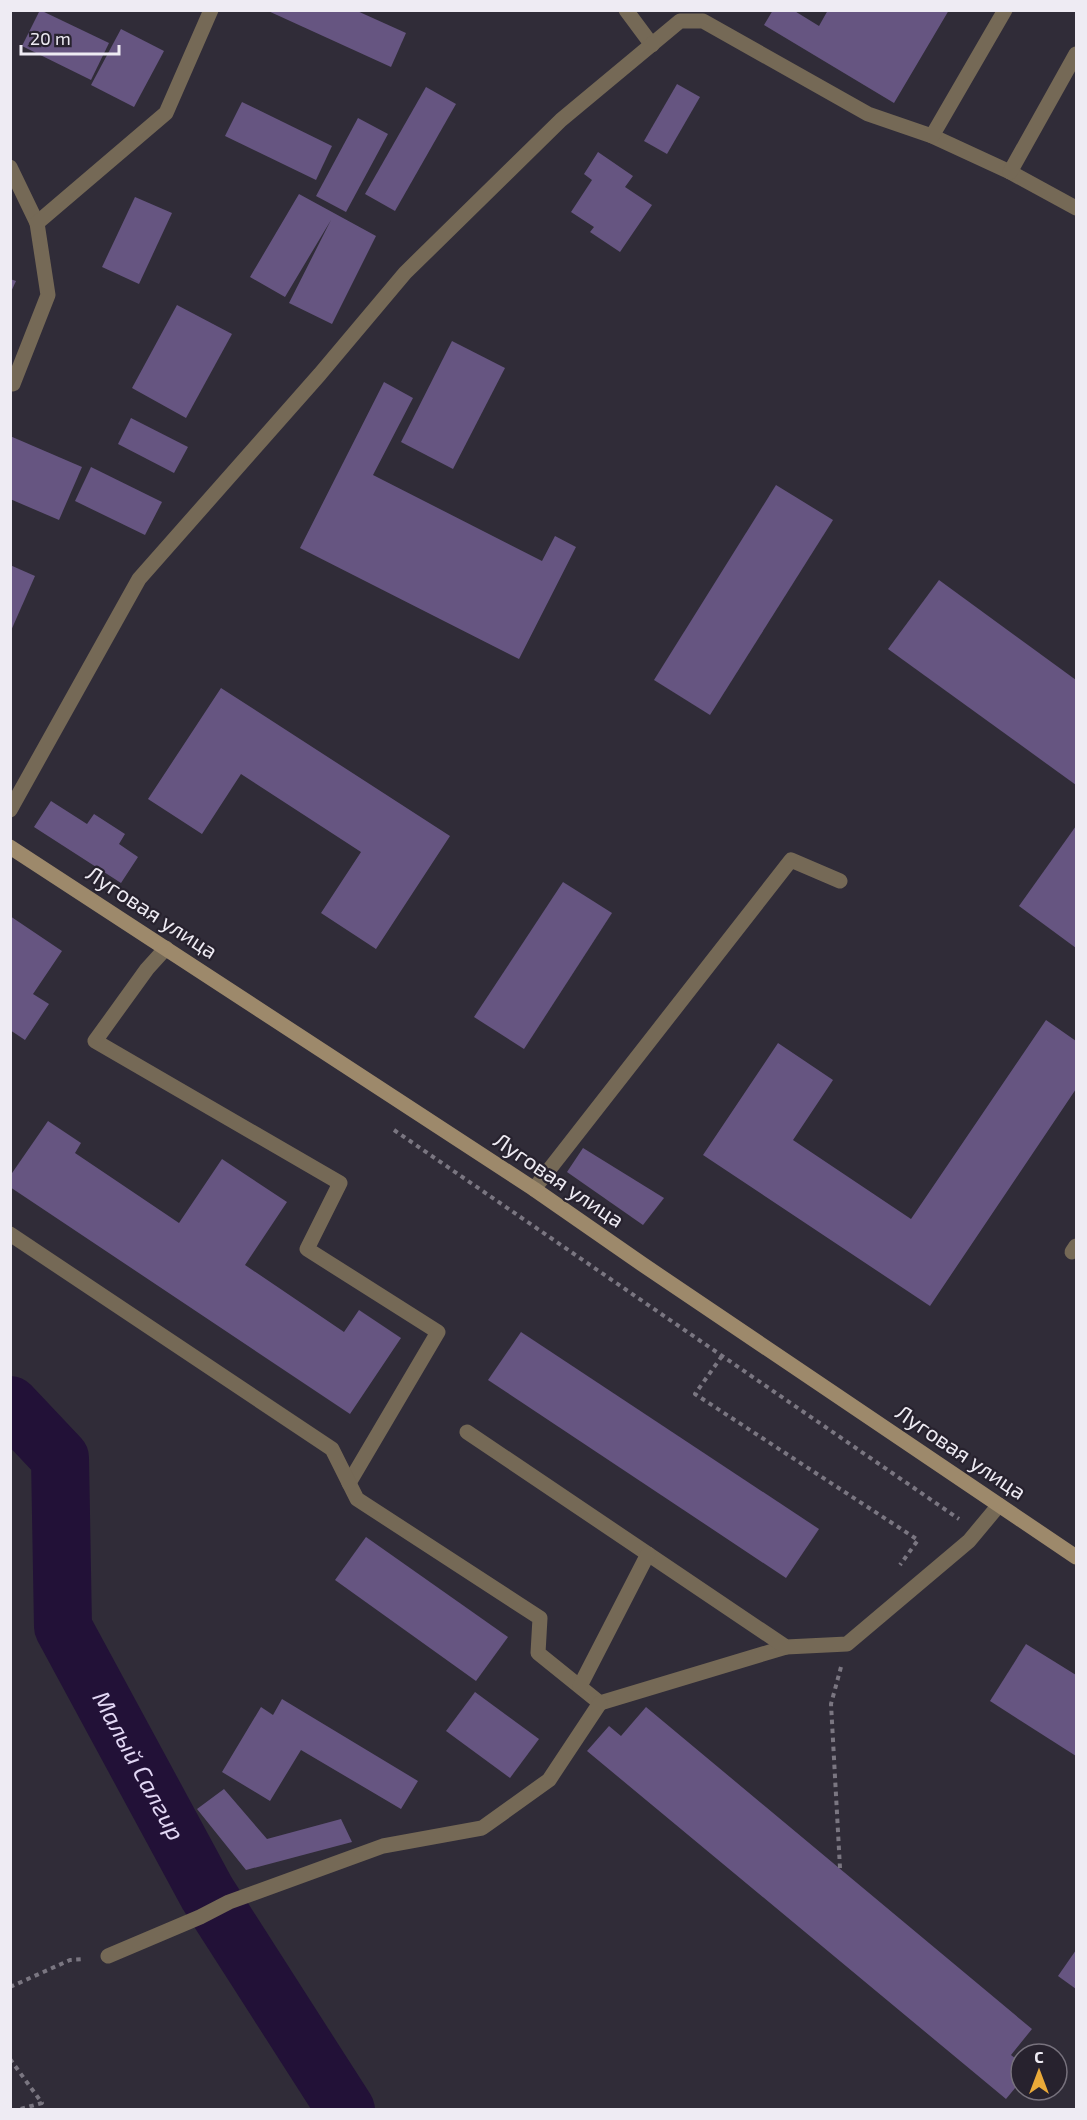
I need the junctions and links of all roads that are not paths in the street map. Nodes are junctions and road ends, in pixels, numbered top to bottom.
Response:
1 (211, 10) edge
2 (626, 10) edge
3 (1005, 10) edge
4 (652, 45) junction
5 (1077, 54) edge
6 (932, 136) junction
7 (10, 167) edge
8 (1010, 172) junction
9 (1077, 208) edge
10 (37, 223) junction
11 (10, 382) edge
12 (10, 810) edge
13 (10, 847) edge
14 (840, 881) dead end
15 (165, 948) junction
16 (534, 1189) junction
17 (10, 1234) edge
18 (467, 1432) dead end
19 (349, 1483) junction
20 (999, 1505) junction
21 (648, 1554) junction
22 (1077, 1557) edge
23 (786, 1647) junction
24 (580, 1686) junction
25 (600, 1703) junction
26 (108, 1956) road end

1 - 10 street
2 - 4 street
3 - 6 street
4 - 6 street
4 - 12 street
5 - 8 street
6 - 8 street
7 - 10 street
8 - 9 street
10 - 11 street
13 - 15 main road, Луговая улица
14 - 16 street
15 - 16 main road, Луговая улица
15 - 19 street
16 - 20 main road, Луговая улица
17 - 19 street
18 - 21 street
19 - 24 street
20 - 22 main road, Луговая улица
20 - 23 street
21 - 23 street
21 - 24 street
23 - 25 street
24 - 25 street
25 - 26 street

